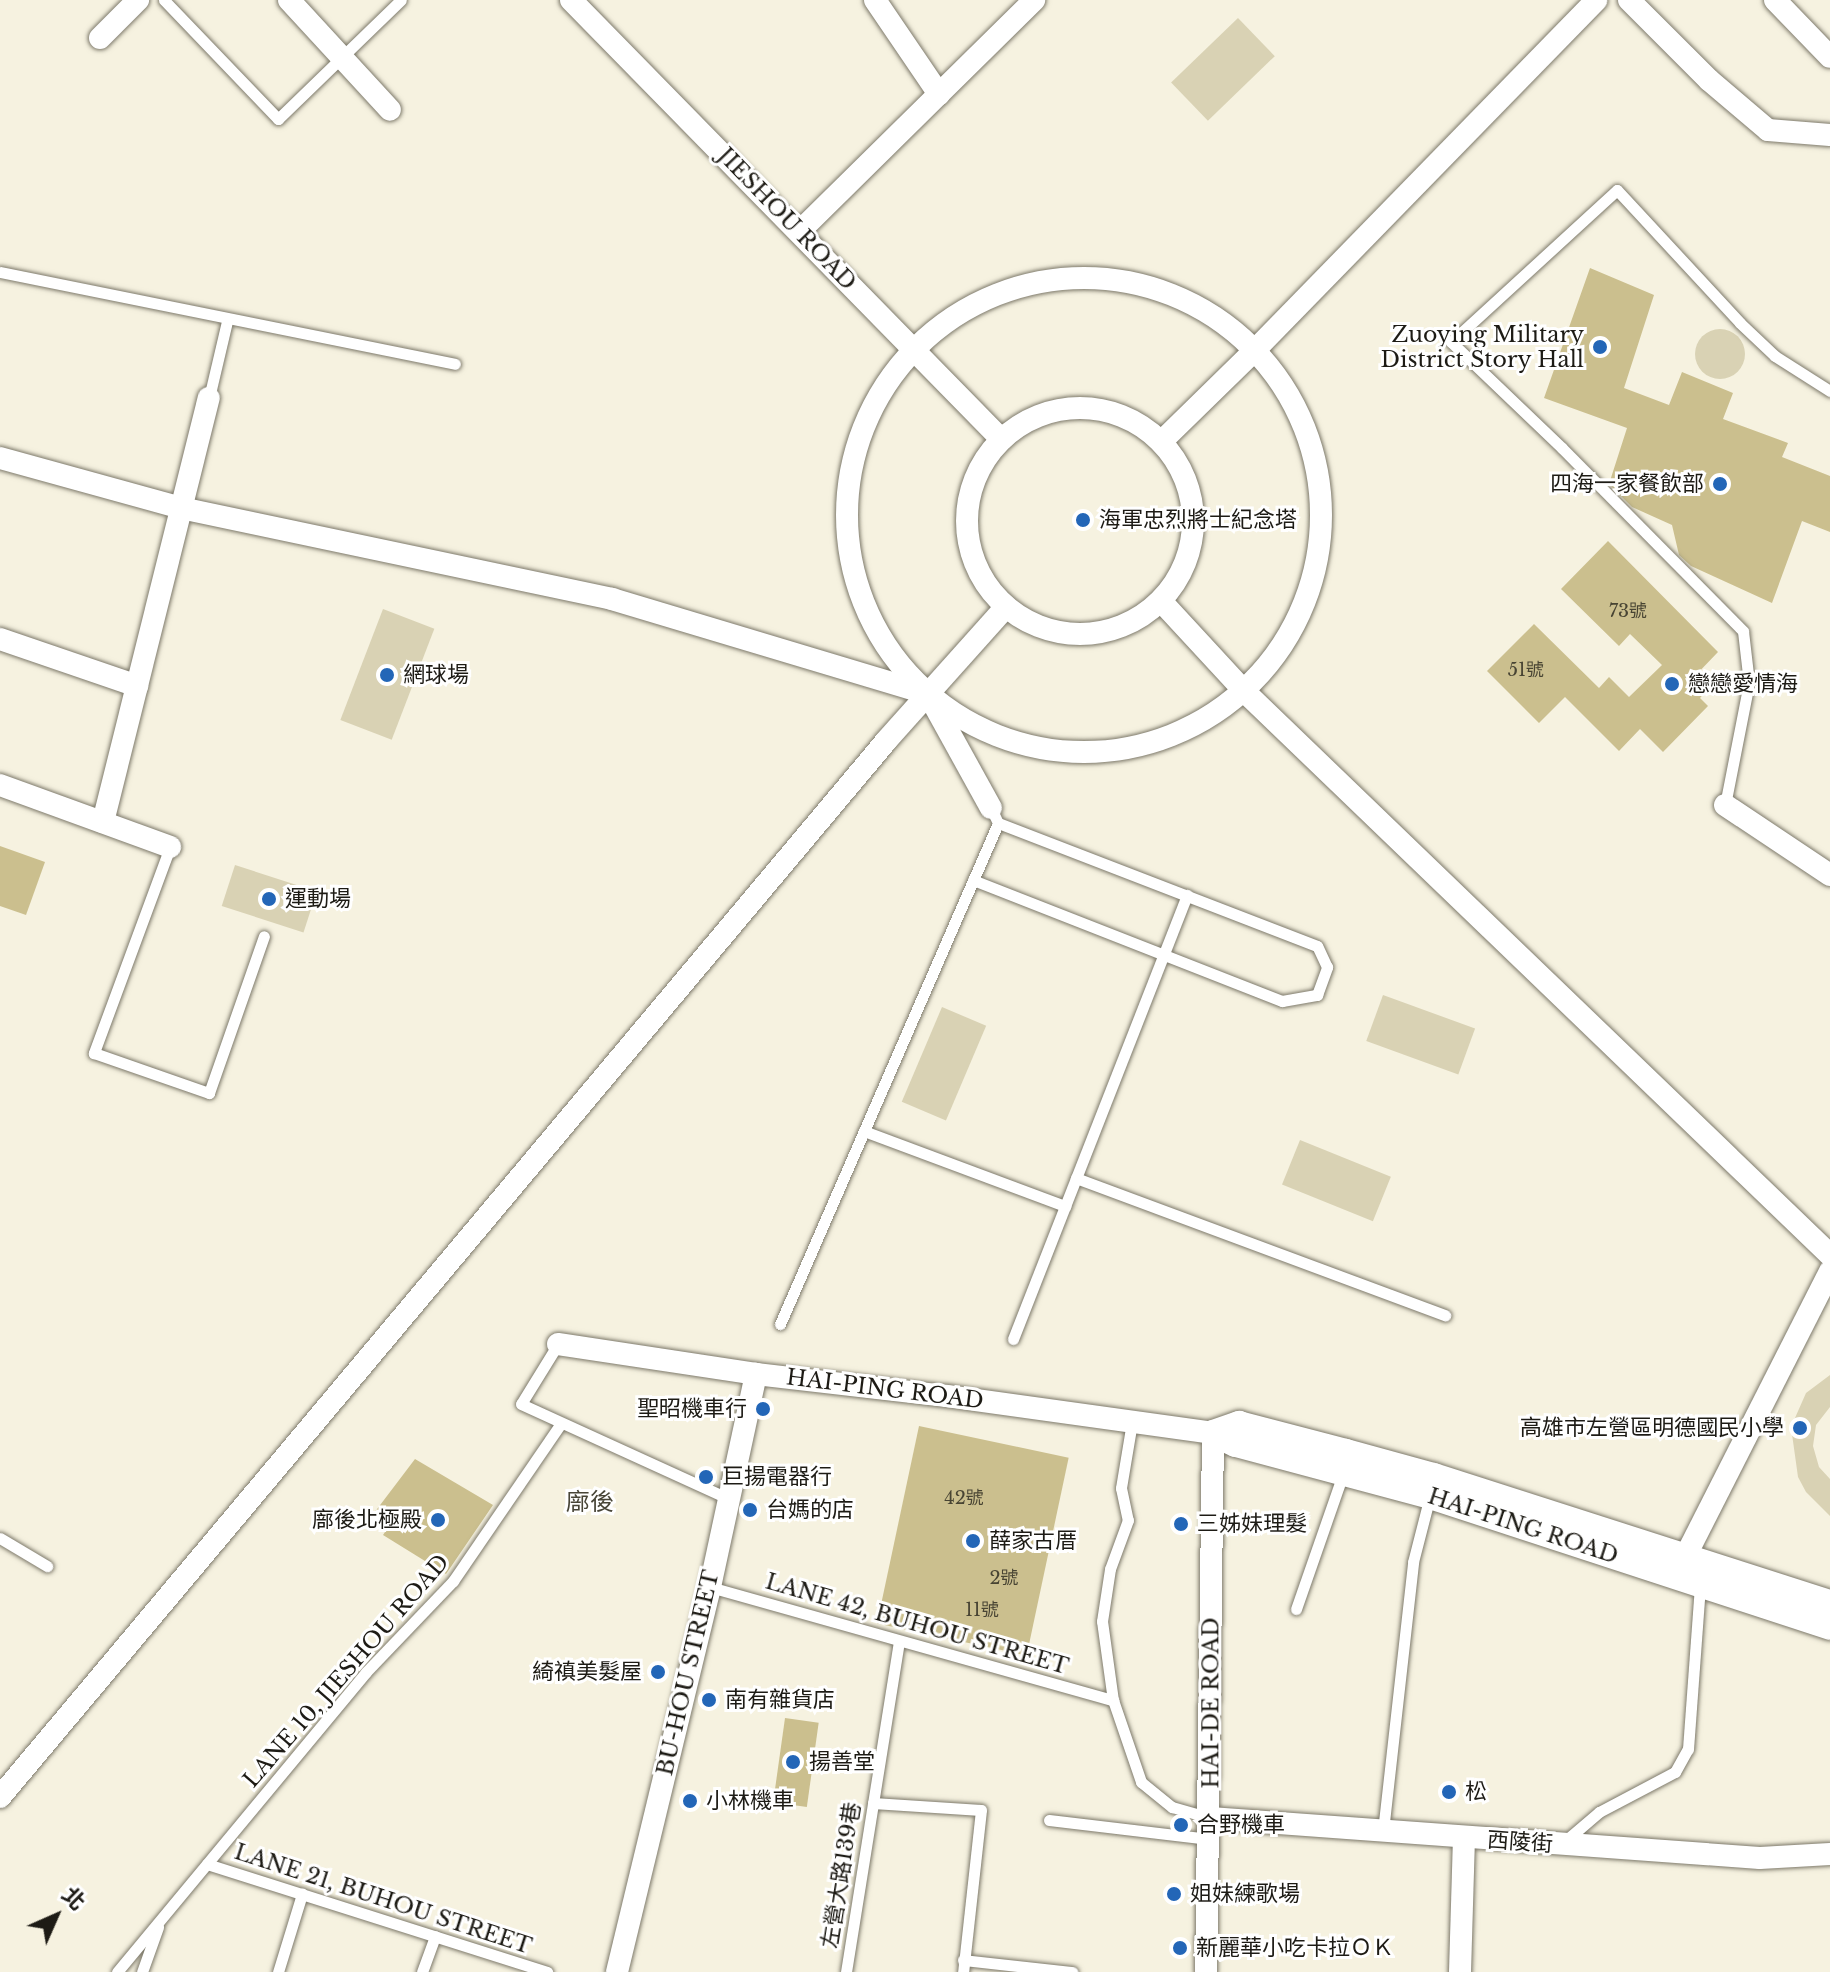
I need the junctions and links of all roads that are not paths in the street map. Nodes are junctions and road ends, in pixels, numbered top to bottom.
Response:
1 (138, 0) edge
2 (164, 0) edge
3 (289, 0) edge
4 (401, 0) edge
5 (571, 0) edge
6 (875, 0) edge
7 (1034, 0) edge
8 (1596, 0) edge
9 (1629, 0) edge
10 (1775, 0) edge
11 (100, 38) dead end
12 (342, 57) junction
13 (1830, 57) edge
14 (939, 94) junction
15 (390, 110) dead end
16 (1830, 135) edge
17 (800, 231) junction
18 (0, 272) edge
19 (227, 321) junction
20 (914, 348) junction
21 (1254, 351) junction
22 (455, 364) dead end
23 (1830, 391) edge
24 (209, 398) joint
25 (1001, 439) junction
26 (1161, 442) junction
27 (0, 458) edge
28 (181, 508) junction
29 (1161, 601) junction
30 (1006, 607) junction
31 (0, 639) edge
32 (137, 686) junction
33 (1244, 691) junction
34 (928, 694) junction
35 (0, 785) edge
36 (1725, 805) joint
37 (994, 815) junction
38 (103, 822) junction
39 (170, 847) joint
40 (1830, 875) edge
41 (973, 880) junction
42 (1187, 895) junction
43 (264, 936) dead end
44 (1164, 953) junction
45 (864, 1131) junction
46 (1076, 1178) junction
47 (1065, 1206) junction
48 (1830, 1255) edge
49 (1830, 1271) edge
50 (1445, 1315) dead end
51 (780, 1324) dead end
52 (1013, 1339) dead end
53 (558, 1344) joint
54 (756, 1374) junction
55 (1132, 1422) junction
56 (561, 1423) junction
57 (1213, 1433) junction
58 (1345, 1462) junction
59 (1432, 1486) junction
60 (727, 1498) junction
61 (0, 1538) edge
62 (47, 1566) dead end
63 (1692, 1569) junction
64 (710, 1587) junction
65 (1830, 1603) edge
66 (1296, 1609) dead end
67 (1830, 1627) edge
68 (899, 1642) junction
69 (1113, 1700) junction
70 (0, 1797) edge
71 (873, 1803) junction
72 (1049, 1820) dead end
73 (1210, 1828) junction
74 (1383, 1831) junction
75 (1464, 1837) junction
76 (1560, 1845) junction
77 (1830, 1854) edge
78 (207, 1864) junction
79 (302, 1894) junction
80 (161, 1919) junction
81 (435, 1936) junction
82 (963, 1966) edge
83 (1042, 1971) edge
84 (117, 1972) edge
85 (142, 1972) edge
86 (278, 1972) edge
87 (422, 1972) edge
88 (547, 1972) edge
89 (617, 1972) edge
90 (846, 1972) edge
91 (1072, 1972) edge
92 (1206, 1972) edge
93 (1460, 1972) edge

1 - 11 street
2 - 12 lane
3 - 12 street
4 - 12 lane
5 - 17 street, JIESHOU ROAD
6 - 14 street
7 - 14 street
8 - 21 street
9 - 16 street
10 - 13 street
12 - 15 street
14 - 17 street
17 - 20 street, JIESHOU ROAD
18 - 19 lane
19 - 22 lane
19 - 24 lane
20 - 21 street
20 - 25 street, JIESHOU ROAD
20 - 34 street
21 - 26 street
21 - 33 street
23 - 36 lane
24 - 28 street
25 - 26 street
25 - 30 street
26 - 29 street
27 - 28 street
28 - 32 street
28 - 34 street
29 - 30 street
29 - 33 street
30 - 34 street
31 - 32 street
32 - 38 street
33 - 34 street
33 - 48 street
34 - 37 street
34 - 70 street
35 - 38 street
36 - 40 street
37 - 41 lane
37 - 42 lane
38 - 39 street
39 - 43 lane
41 - 44 lane
41 - 45 lane
42 - 44 lane
42 - 44 lane
44 - 46 lane
45 - 47 lane
45 - 51 lane
46 - 47 lane
46 - 50 lane
47 - 52 lane
49 - 63 street
53 - 54 street, HAI-PING ROAD
53 - 56 lane
54 - 55 street, HAI-PING ROAD
54 - 60 street, BU-HOU STREET
55 - 57 street, HAI-PING ROAD
55 - 69 lane
56 - 60 lane
56 - 78 lane, LANE 10, JIESHOU ROAD
57 - 58 street, HAI-PING ROAD
57 - 73 street, HAI-DE ROAD
58 - 59 street, HAI-PING ROAD
58 - 66 lane
59 - 63 street, HAI-PING ROAD
59 - 74 lane
60 - 64 street, BU-HOU STREET
61 - 62 lane
63 - 65 street, HAI-PING ROAD
63 - 67 street, HAI-PING ROAD
63 - 76 lane
64 - 68 lane, LANE 42, BUHOU STREET
64 - 89 street, BU-HOU STREET
68 - 69 lane, LANE 42, BUHOU STREET
68 - 71 lane, 左營大路139巷
69 - 73 lane
71 - 82 lane
71 - 90 lane, 左營大路139巷
72 - 73 lane
73 - 74 street, 西陵街
73 - 92 street, HAI-DE ROAD
74 - 75 street, 西陵街
75 - 76 street, 西陵街
75 - 93 street
76 - 77 street, 西陵街
78 - 79 lane, LANE 21, BUHOU STREET
78 - 80 lane, LANE 10, JIESHOU ROAD
79 - 81 lane, LANE 21, BUHOU STREET
79 - 86 lane
80 - 84 lane, LANE 10, JIESHOU ROAD
80 - 85 lane
81 - 87 lane
81 - 88 lane, LANE 21, BUHOU STREET
82 - 83 lane
83 - 91 lane

